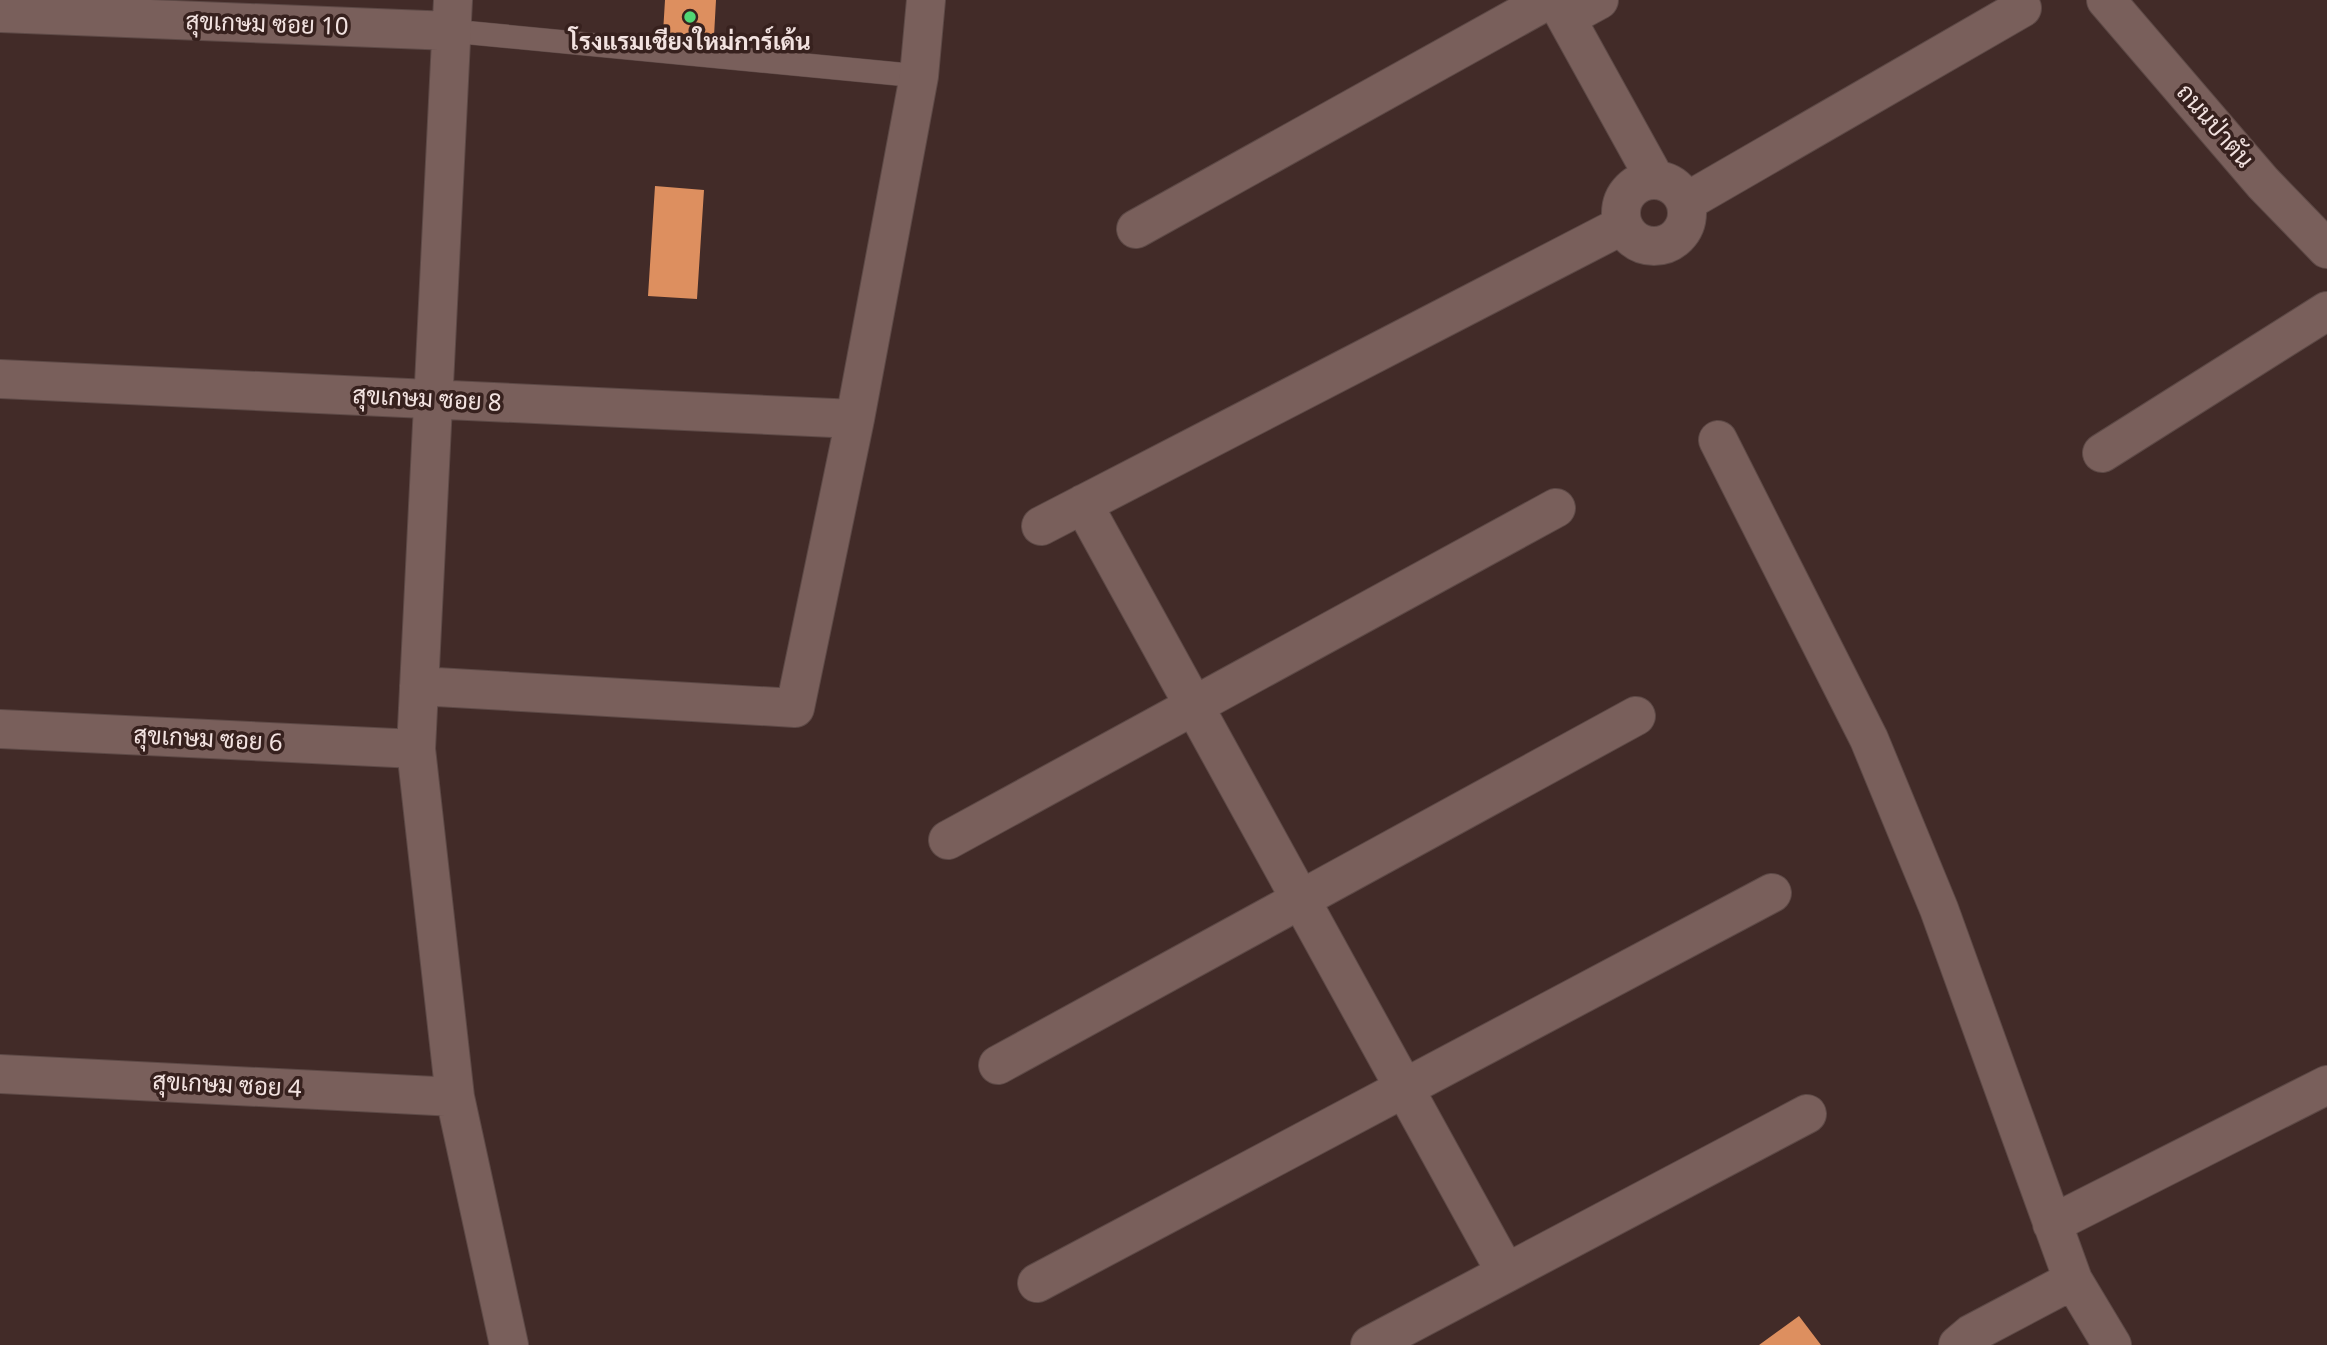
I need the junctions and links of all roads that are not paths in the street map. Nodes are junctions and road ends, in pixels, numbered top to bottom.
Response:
1 (926, 0) edge
2 (1599, 0) edge
3 (2106, 0) edge
4 (1556, 6) edge
5 (2022, 8) dead end
6 (0, 13) edge
7 (452, 16) edge
8 (919, 76) junction
9 (1655, 179) junction
10 (1686, 202) junction
11 (1623, 225) junction
12 (1136, 229) dead end
13 (2327, 249) edge
14 (2327, 311) edge
15 (0, 379) edge
16 (432, 399) junction
17 (855, 419) junction
18 (1718, 440) dead end
19 (2102, 453) dead end
20 (1083, 504) junction
21 (1556, 508) dead end
22 (1041, 526) dead end
23 (419, 686) junction
24 (1194, 706) junction
25 (1636, 716) dead end
26 (0, 729) edge
27 (416, 749) junction
28 (948, 840) dead end
29 (1772, 892) dead end
30 (1301, 900) junction
31 (998, 1066) dead end
32 (0, 1074) edge
33 (2327, 1085) edge
34 (1404, 1088) junction
35 (455, 1097) junction
36 (1807, 1114) dead end
37 (2052, 1224) junction
38 (1506, 1273) junction
39 (2073, 1280) junction
40 (1037, 1283) dead end
41 (509, 1345) edge
42 (1370, 1345) edge
43 (1958, 1345) edge
44 (2112, 1345) edge

1 - 8 street
2 - 4 street
3 - 13 street, ถนนป่าตัน
4 - 9 street
4 - 12 street
5 - 10 street
6 - 7 street, สุขเกษม ซอย 10
7 - 8 lane
7 - 16 street
8 - 17 street
9 - 10 street
9 - 11 street
10 - 11 street
11 - 20 street
14 - 19 street
15 - 16 street, สุขเกษม ซอย 8
16 - 17 street, สุขเกษม ซอย 8
16 - 23 street
17 - 23 street
18 - 37 street
20 - 22 street
20 - 24 street
21 - 24 street
23 - 27 street
24 - 28 street
24 - 30 street
25 - 30 street
26 - 27 street, สุขเกษม ซอย 6
27 - 35 street
29 - 34 street
30 - 31 street
30 - 34 street
32 - 35 street, สุขเกษม ซอย 4
33 - 37 street
34 - 38 street
34 - 40 street
35 - 41 street
36 - 38 street
37 - 39 street
38 - 42 street
39 - 43 street
39 - 44 street

